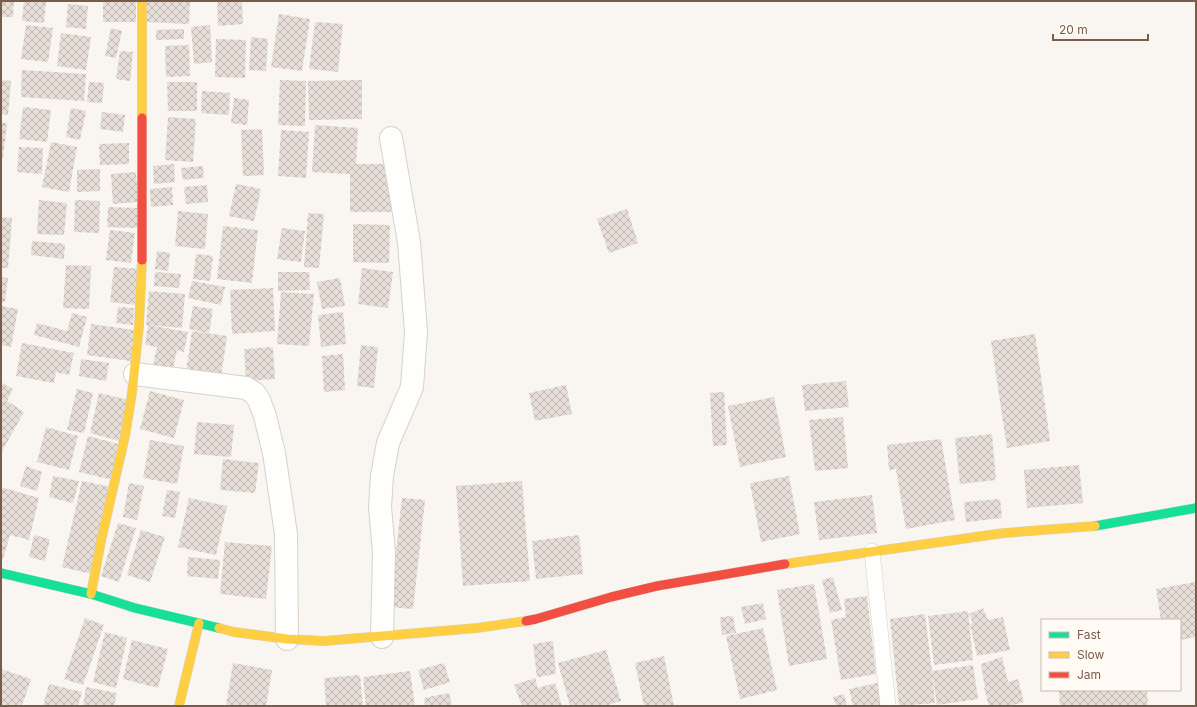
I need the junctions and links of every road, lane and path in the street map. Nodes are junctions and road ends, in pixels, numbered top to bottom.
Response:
1 (142, 1) edge
2 (391, 138) dead end
3 (135, 374) junction
4 (1196, 508) edge
5 (872, 551) junction
6 (1, 573) edge
7 (92, 594) junction
8 (199, 623) junction
9 (382, 637) junction
10 (287, 639) junction
11 (179, 706) edge
12 (888, 706) edge

1 - 3 street
2 - 9 street
3 - 7 street
3 - 10 street
4 - 5 street
5 - 9 street
5 - 12 lane
6 - 7 street
7 - 8 street
8 - 10 street
8 - 11 street
9 - 10 street

